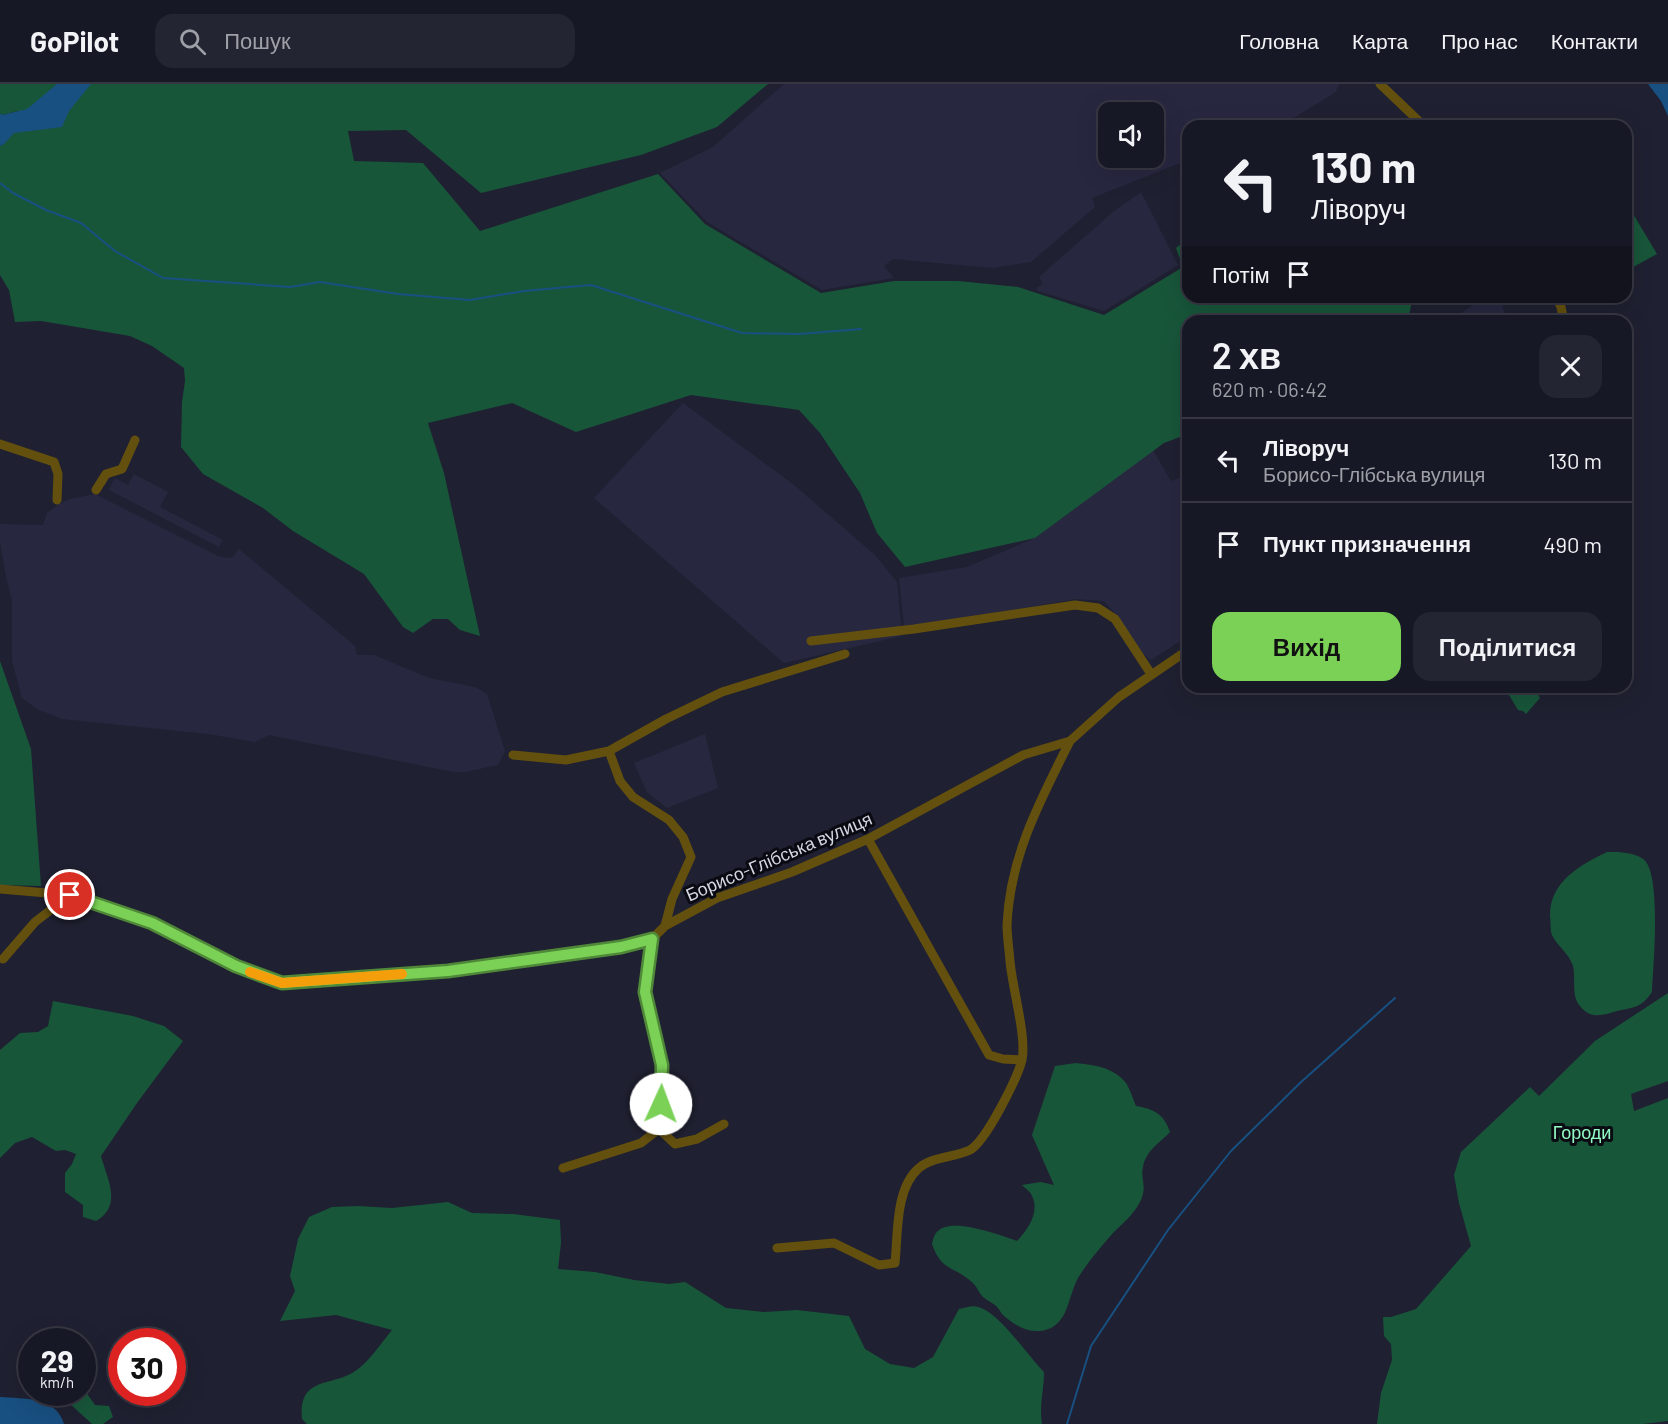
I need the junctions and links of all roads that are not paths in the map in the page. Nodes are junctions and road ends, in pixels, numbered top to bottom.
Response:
1 (1380, 84) edge
2 (1418, 120) edge
3 (135, 440) dead end
4 (0, 444) edge
5 (96, 490) dead end
6 (57, 500) dead end
7 (811, 641) dead end
8 (845, 654) dead end
9 (1182, 654) edge
10 (1151, 674) junction
11 (1070, 741) junction
12 (609, 751) junction
13 (513, 755) dead end
14 (868, 839) junction
15 (0, 889) edge
16 (70, 895) junction
17 (664, 926) junction
18 (652, 939) junction
19 (3, 959) dead end
20 (1022, 1060) junction
21 (724, 1124) dead end
22 (659, 1129) junction
23 (563, 1168) dead end
24 (777, 1248) dead end

1 - 2 street
3 - 5 street
4 - 6 street
7 - 10 street
8 - 12 street
9 - 10 street, Борисо-Глібська вулиця
10 - 11 street, Борисо-Глібська вулиця
11 - 14 street, Борисо-Глібська вулиця
11 - 20 street
12 - 13 street
12 - 17 street
14 - 17 street, Борисо-Глібська вулиця
14 - 20 street
15 - 16 street
16 - 18 street
16 - 19 street
17 - 18 street, Борисо-Глібська вулиця
18 - 22 street
20 - 24 street
21 - 22 street
22 - 23 street

